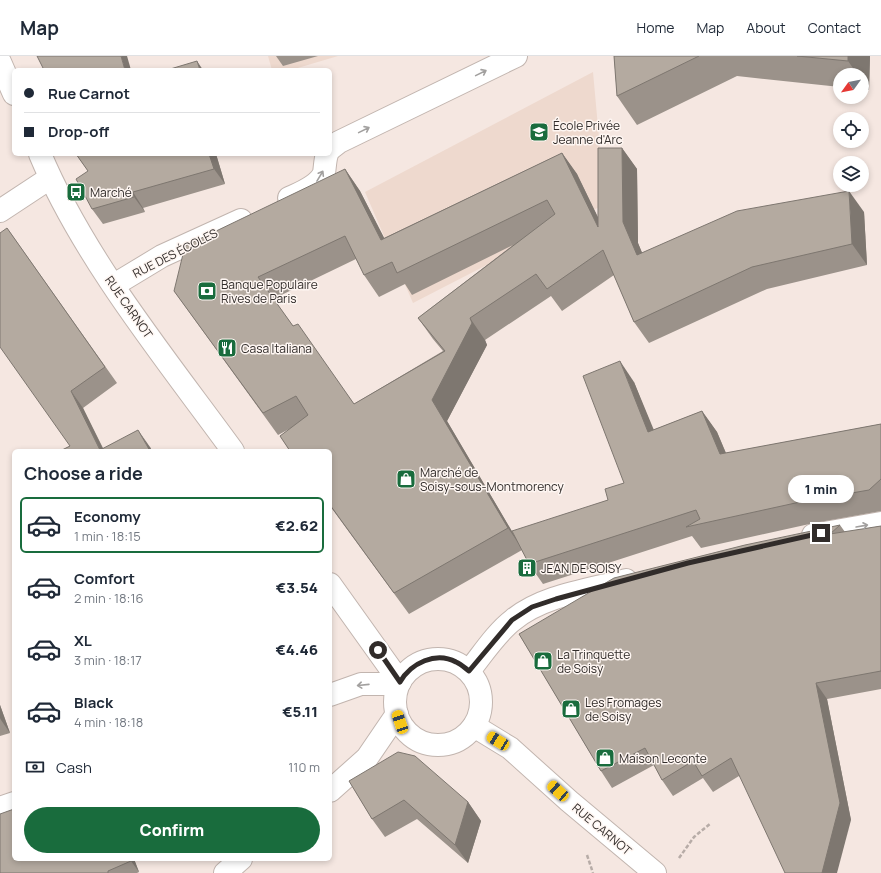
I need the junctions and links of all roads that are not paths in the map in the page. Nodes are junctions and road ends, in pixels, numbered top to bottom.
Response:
1 (516, 56) edge
2 (0, 62) edge
3 (12, 89) edge
4 (332, 147) edge
5 (41, 156) edge
6 (327, 156) edge
7 (50, 178) junction
8 (0, 211) edge
9 (114, 285) junction
10 (232, 449) edge
11 (881, 523) edge
12 (791, 539) edge
13 (644, 575) edge
14 (332, 587) edge
15 (469, 671) junction
16 (399, 683) junction
17 (332, 694) edge
18 (397, 714) junction
19 (474, 726) junction
20 (412, 736) junction
21 (367, 758) junction
22 (332, 789) edge
23 (12, 804) edge
24 (0, 808) edge
25 (239, 861) edge
26 (225, 873) edge
27 (655, 873) edge

4 -> 1 street
2 - 3 street
5 - 7 street, RUE CARNOT
9 -> 6 street, RUE DES ÉCOLES
7 - 8 street
7 - 9 street, RUE CARNOT
9 - 10 street, RUE CARNOT
12 -> 11 street
13 - 15 street
14 - 16 street
15 - 16 street
15 - 19 street
16 -> 17 street
16 - 18 street
18 - 20 street
18 - 21 street
19 - 20 street
19 - 27 street, RUE CARNOT
20 - 21 street
21 - 22 street
23 - 24 street
25 - 26 street

